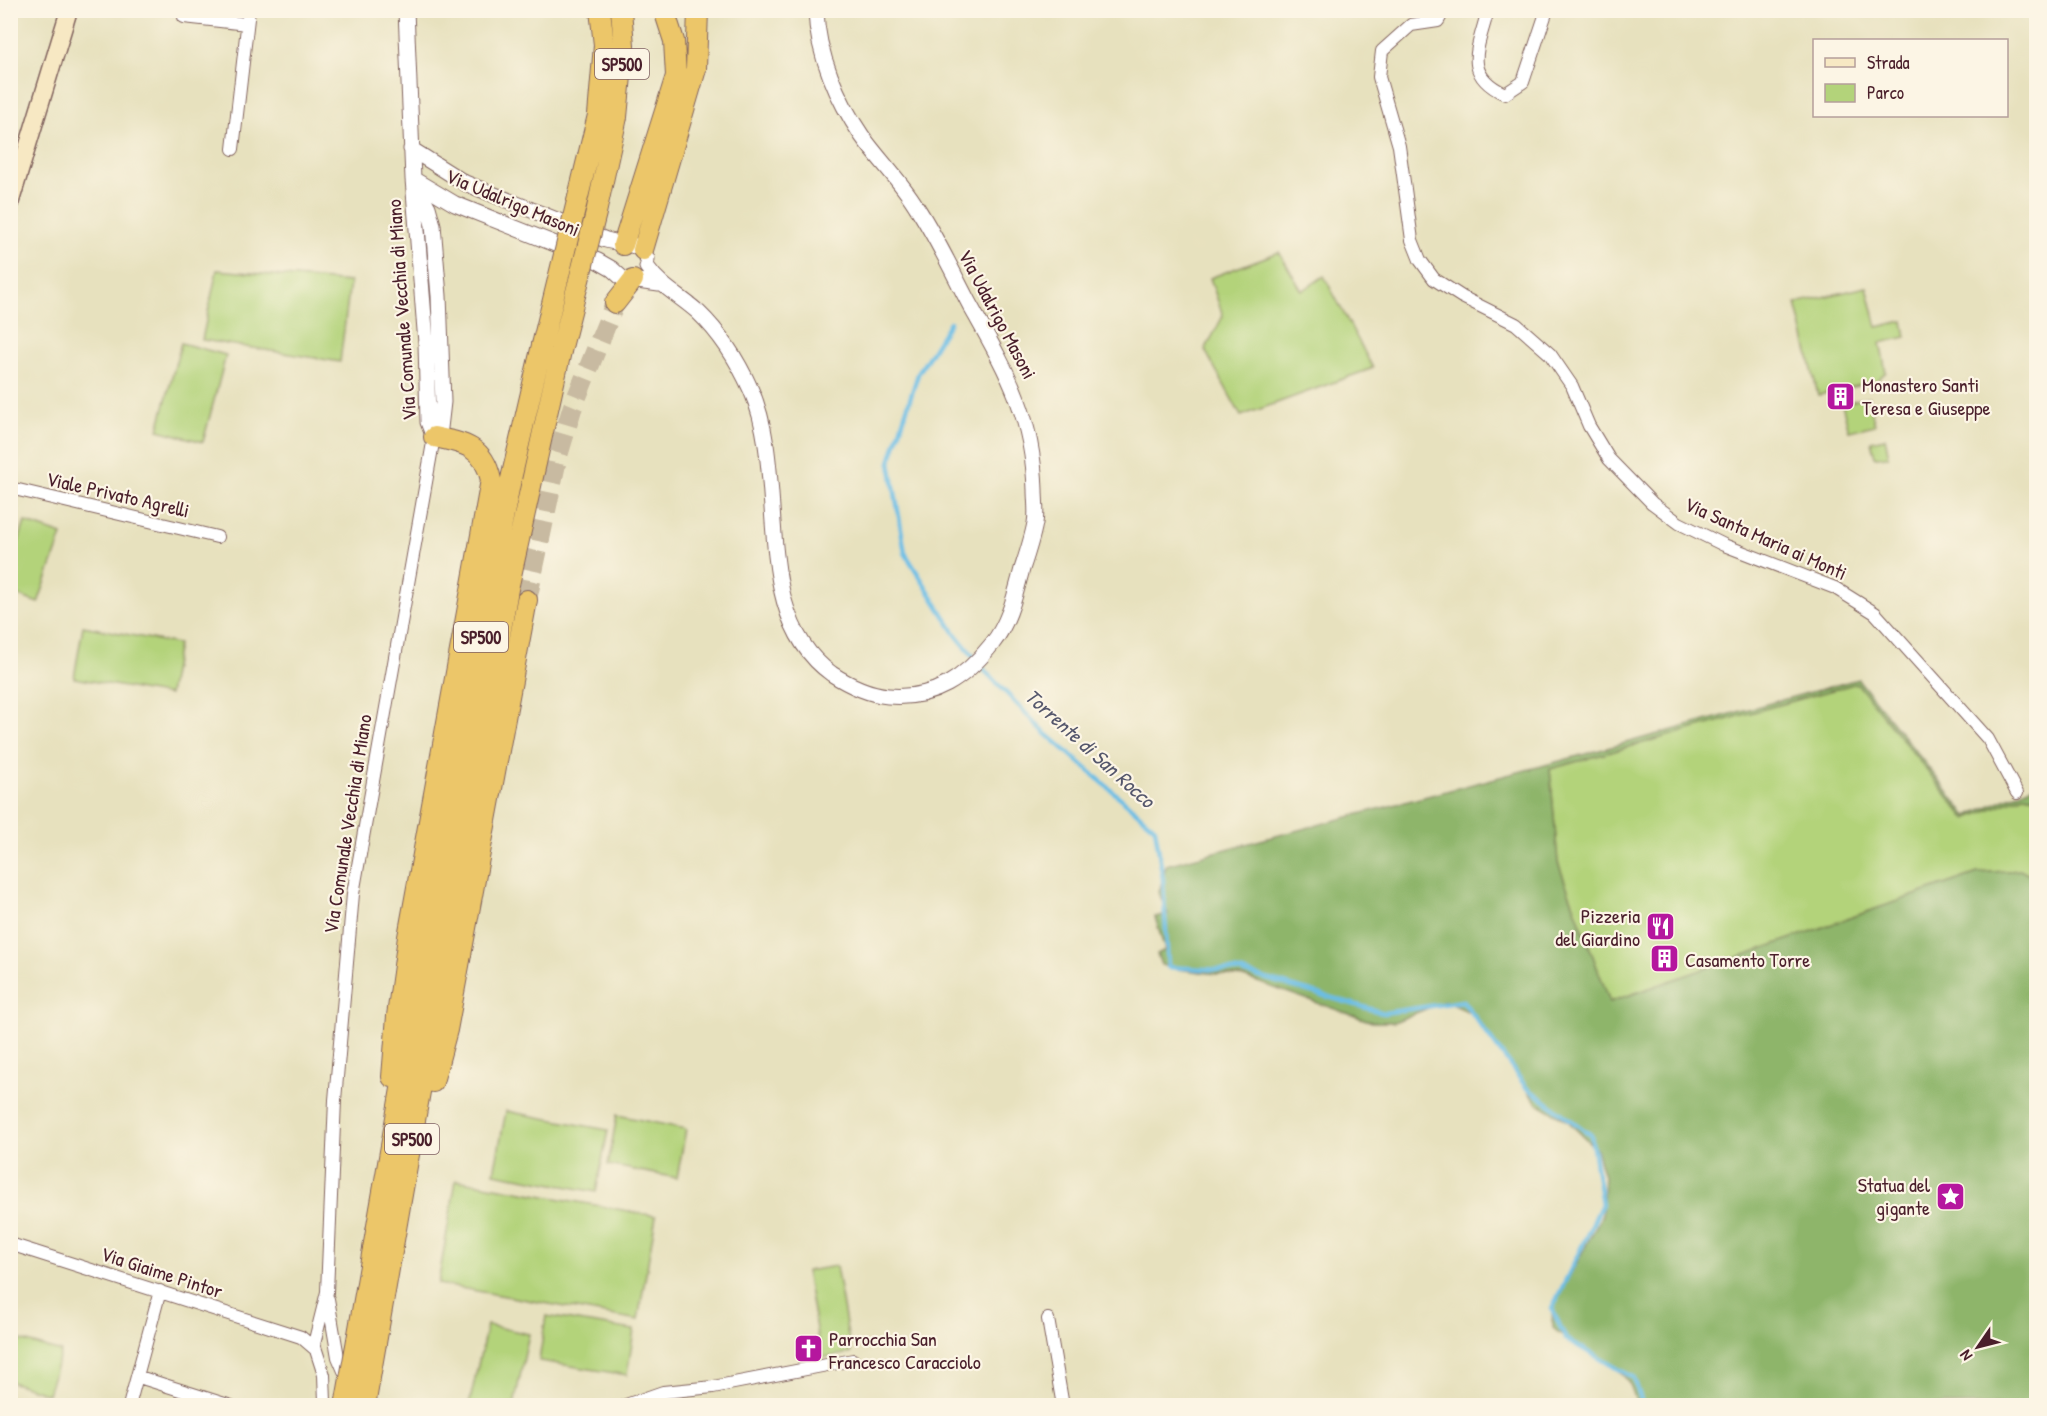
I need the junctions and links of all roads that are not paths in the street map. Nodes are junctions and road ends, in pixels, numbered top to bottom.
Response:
1 (69, 10) edge
2 (184, 10) edge
3 (249, 10) edge
4 (406, 10) edge
5 (600, 10) edge
6 (621, 10) edge
7 (664, 10) edge
8 (698, 10) edge
9 (816, 10) edge
10 (1444, 10) edge
11 (1488, 10) edge
12 (1547, 10) edge
13 (248, 24) junction
14 (234, 149) dead end
15 (411, 149) junction
16 (413, 179) junction
17 (465, 183) junction
18 (10, 204) edge
19 (455, 204) junction
20 (433, 225) junction
21 (637, 255) junction
22 (612, 269) junction
23 (615, 303) tunnel mouth
24 (434, 437) junction
25 (10, 488) edge
26 (217, 537) dead end
27 (527, 600) tunnel mouth
28 (2017, 793) dead end
29 (394, 1187) junction
30 (10, 1244) edge
31 (160, 1291) junction
32 (327, 1292) junction
33 (1048, 1319) dead end
34 (316, 1334) junction
35 (301, 1337) junction
36 (334, 1341) junction
37 (367, 1342) junction
38 (315, 1349) junction
39 (853, 1360) dead end
40 (139, 1377) junction
41 (351, 1386) junction
42 (324, 1404) edge
43 (129, 1406) edge
44 (231, 1406) edge
45 (345, 1406) edge
46 (365, 1406) edge
47 (372, 1406) edge
48 (623, 1406) edge
49 (1064, 1406) edge

1 - 18 main road
2 - 13 street
3 - 13 street
4 - 15 street, Via Comunale Vecchia di Miano
5 - 29 highway, SP500, bridge
6 - 29 highway, SP500, bridge
7 - 21 highway
8 - 21 highway
9 - 21 street, Via Udalrigo Masoni
10 - 28 street, Via Santa Maria ai Monti
11 - 12 street
13 - 14 street
15 - 16 street, Via Comunale Vecchia di Miano
15 - 17 street, Via Udalrigo Masoni
16 - 17 street, Via Udalrigo Masoni
16 - 19 street, Via Udalrigo Masoni
16 - 20 street, Via Comunale Vecchia di Miano
16 - 24 street, Via Comunale Vecchia di Miano
17 - 21 street, Via Udalrigo Masoni
19 - 20 street
19 - 22 street, Via Udalrigo Masoni
20 - 24 street, Via Comunale Vecchia di Miano
21 - 22 street
21 - 22 street, Via Udalrigo Masoni
21 - 23 highway
24 - 29 highway
24 - 32 street, Via Comunale Vecchia di Miano
25 - 26 street, Viale Privato Agrelli
27 - 29 highway
29 - 37 highway, SP500
30 - 31 street, Via Giaime Pintor
31 - 35 street, Via Giaime Pintor
31 - 40 street
32 - 34 street, Via Comunale Vecchia di Miano
32 - 36 street, Via Comunale Vecchia di Miano
33 - 49 street
34 - 35 street
34 - 36 street
34 - 38 street, Via Comunale Vecchia di Miano
35 - 38 street
36 - 41 street, Via Comunale Vecchia di Miano
37 - 45 highway, SP500, bridge
37 - 46 highway, SP500, bridge
38 - 42 street, Via Comunale Vecchia di Miano
39 - 48 street
40 - 43 street
40 - 44 street
41 - 42 street, Via Comunale Vecchia di Miano
41 - 47 street, Via Comunale Vecchia di Miano

